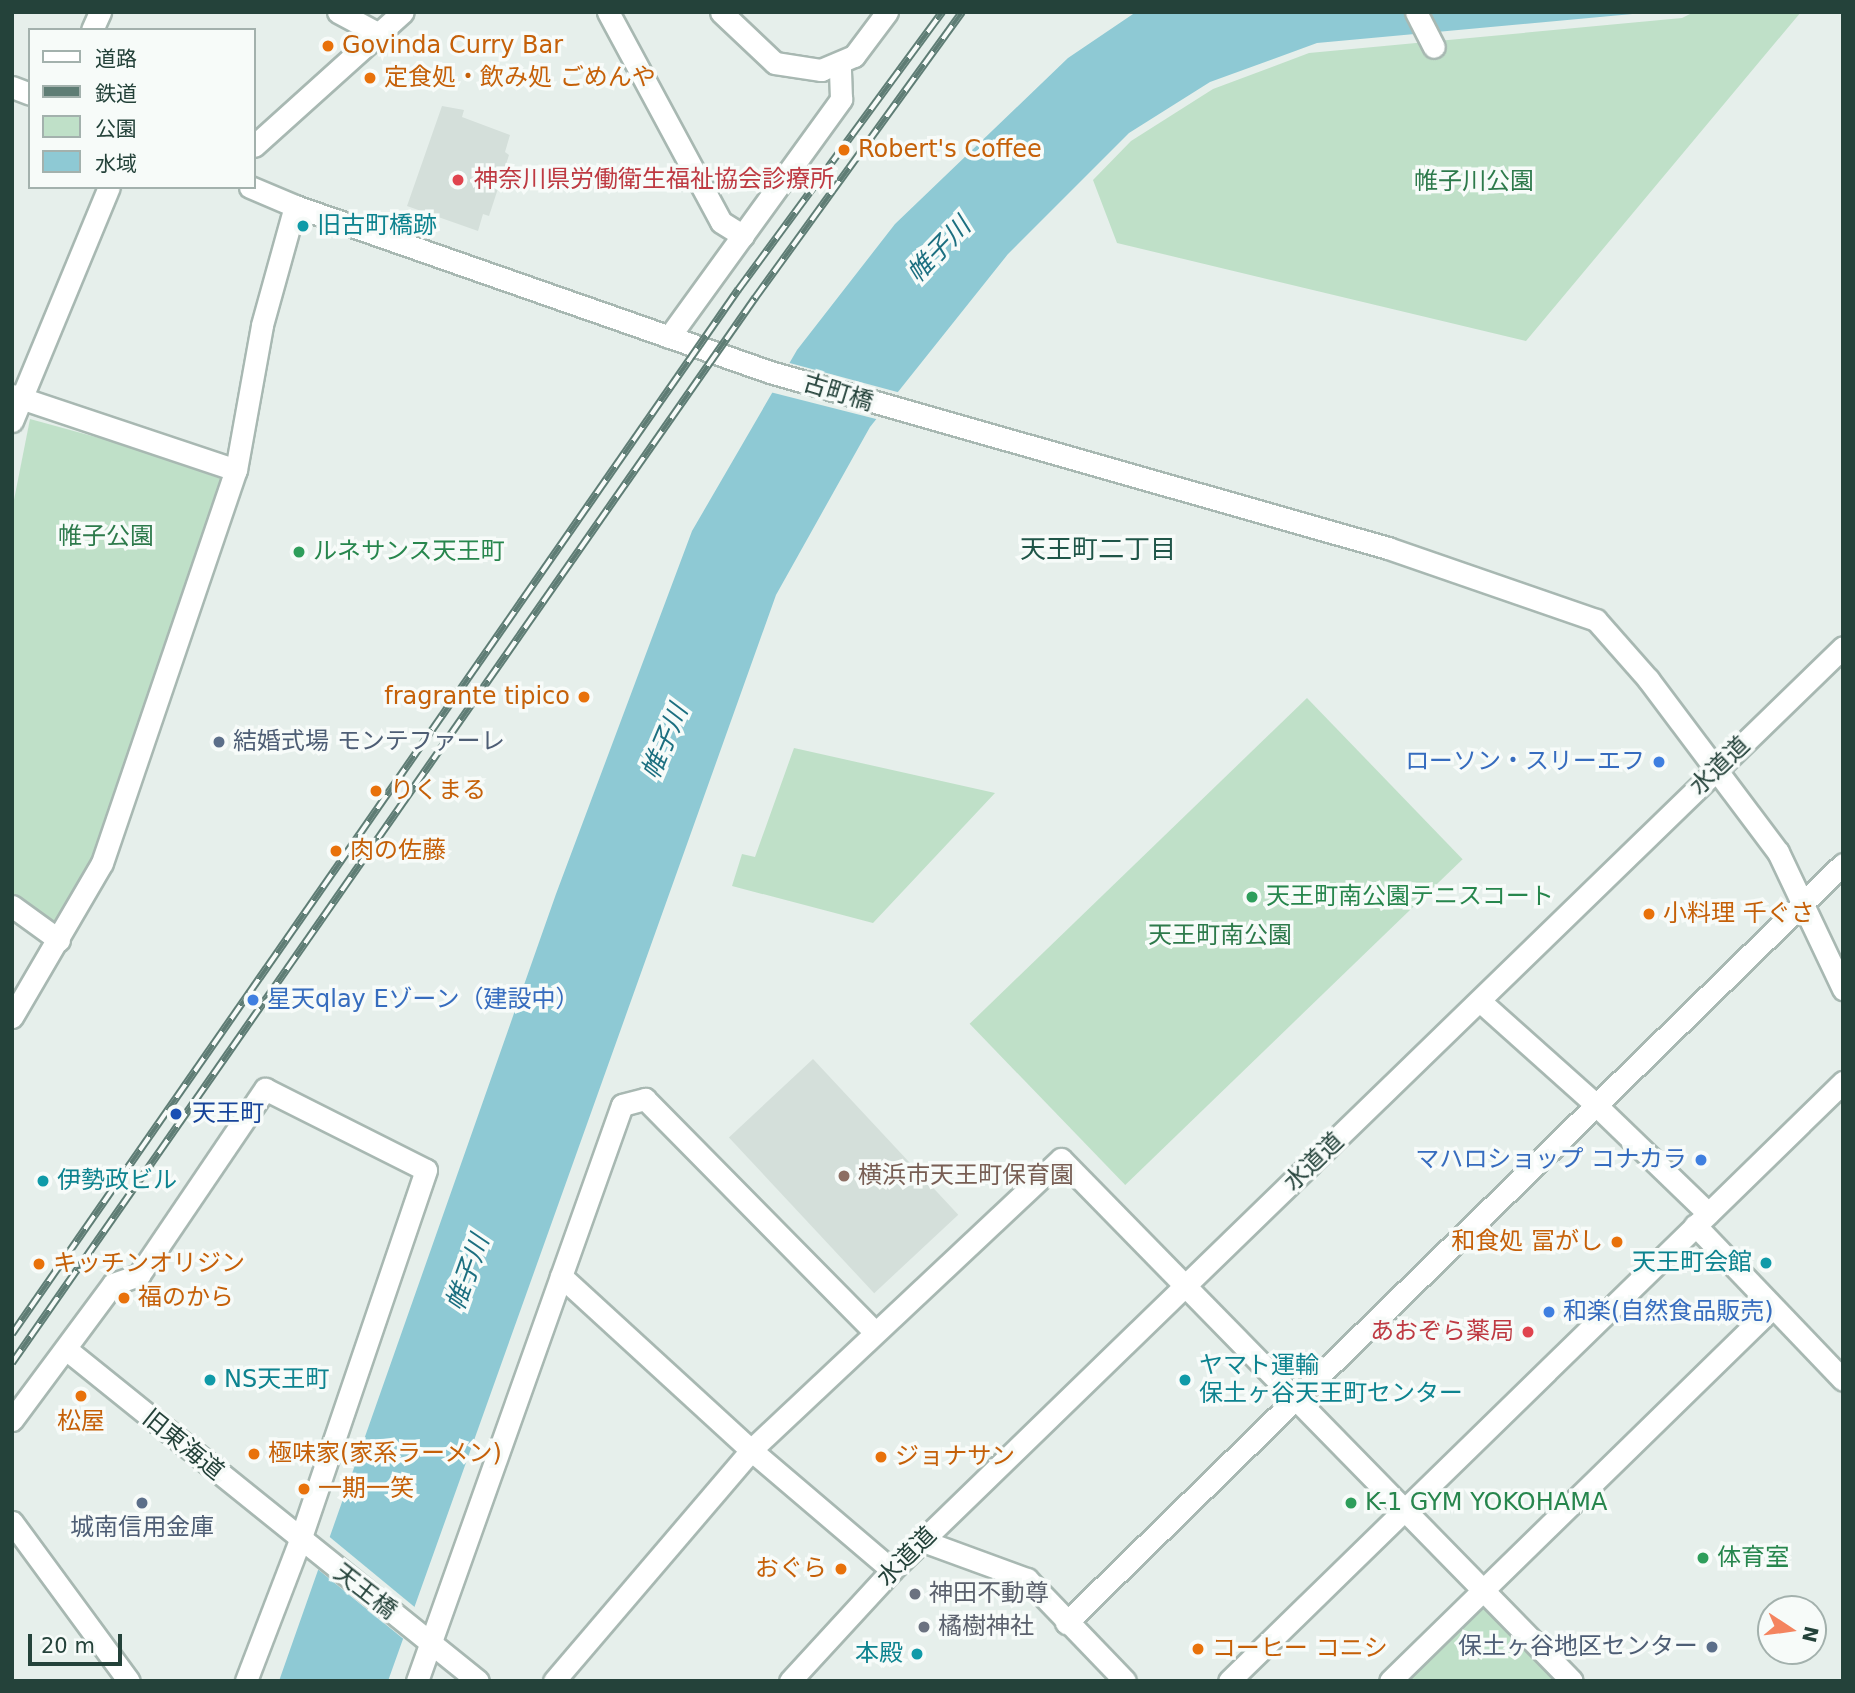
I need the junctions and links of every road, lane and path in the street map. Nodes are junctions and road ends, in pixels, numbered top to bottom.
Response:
1 (100, 12) edge
2 (338, 12) edge
3 (403, 12) edge
4 (608, 12) edge
5 (721, 12) edge
6 (887, 12) edge
7 (1416, 12) edge
8 (93, 28) edge
9 (377, 33) junction
10 (1434, 47) dead end
11 (840, 64) junction
12 (256, 144) edge
13 (108, 189) edge
14 (255, 189) edge
15 (295, 206) junction
16 (743, 236) junction
17 (669, 337) junction
18 (15, 397) edge
19 (12, 421) edge
20 (236, 470) junction
21 (1843, 647) edge
22 (1716, 769) junction
23 (1843, 864) edge
24 (1802, 903) junction
25 (12, 906) edge
26 (59, 940) junction
27 (1843, 989) edge
28 (1481, 1002) junction
29 (12, 1017) edge
30 (1843, 1082) edge
31 (1596, 1105) junction
32 (1701, 1219) junction
33 (561, 1276) junction
34 (1184, 1286) junction
35 (1773, 1307) junction
36 (874, 1331) junction
37 (66, 1349) junction
38 (1843, 1380) edge
39 (1295, 1400) junction
40 (12, 1420) edge
41 (751, 1450) junction
42 (1403, 1509) junction
43 (12, 1522) edge
44 (300, 1540) junction
45 (923, 1541) junction
46 (892, 1570) junction
47 (1483, 1590) junction
48 (1066, 1623) junction
49 (431, 1644) junction
50 (129, 1681) edge
51 (246, 1681) edge
52 (417, 1681) edge
53 (478, 1681) edge
54 (554, 1681) edge
55 (790, 1681) edge
56 (1125, 1681) edge
57 (1229, 1681) edge
58 (1390, 1681) edge
59 (1572, 1681) edge

1 - 8 street
2 - 9 street
3 - 9 street
4 - 16 street
5 - 11 street
6 - 11 street
7 - 10 street
9 - 12 street
11 - 16 street
13 - 18 street
14 - 15 street, 古町橋
15 - 17 street, 古町橋
15 - 20 street
16 - 17 street
17 - 22 street, 古町橋
18 - 19 street
18 - 20 street
20 - 26 street
21 - 22 street, 水道道
22 - 24 street, 古町橋
22 - 28 street, 水道道
23 - 24 street
24 - 27 street, 古町橋
24 - 31 street
25 - 26 street
26 - 29 street
28 - 31 street
28 - 34 street, 水道道
30 - 32 street
31 - 32 street
31 - 39 street
32 - 35 street
32 - 42 street
33 - 36 street
33 - 41 street
33 - 49 street
34 - 36 street
34 - 39 street
34 - 45 street, 水道道
35 - 38 street
35 - 47 street
36 - 41 street
37 - 40 street
37 - 44 street, 旧東海道
37 - 44 street
39 - 42 street
39 - 48 street
41 - 46 street
41 - 54 street
42 - 47 street
42 - 57 street
43 - 50 street
44 - 49 street, 天王橋
44 - 51 street
45 - 46 street, 水道道
45 - 48 street
46 - 55 street, 水道道
47 - 58 street
47 - 59 street
48 - 56 street
49 - 52 street
49 - 53 street

